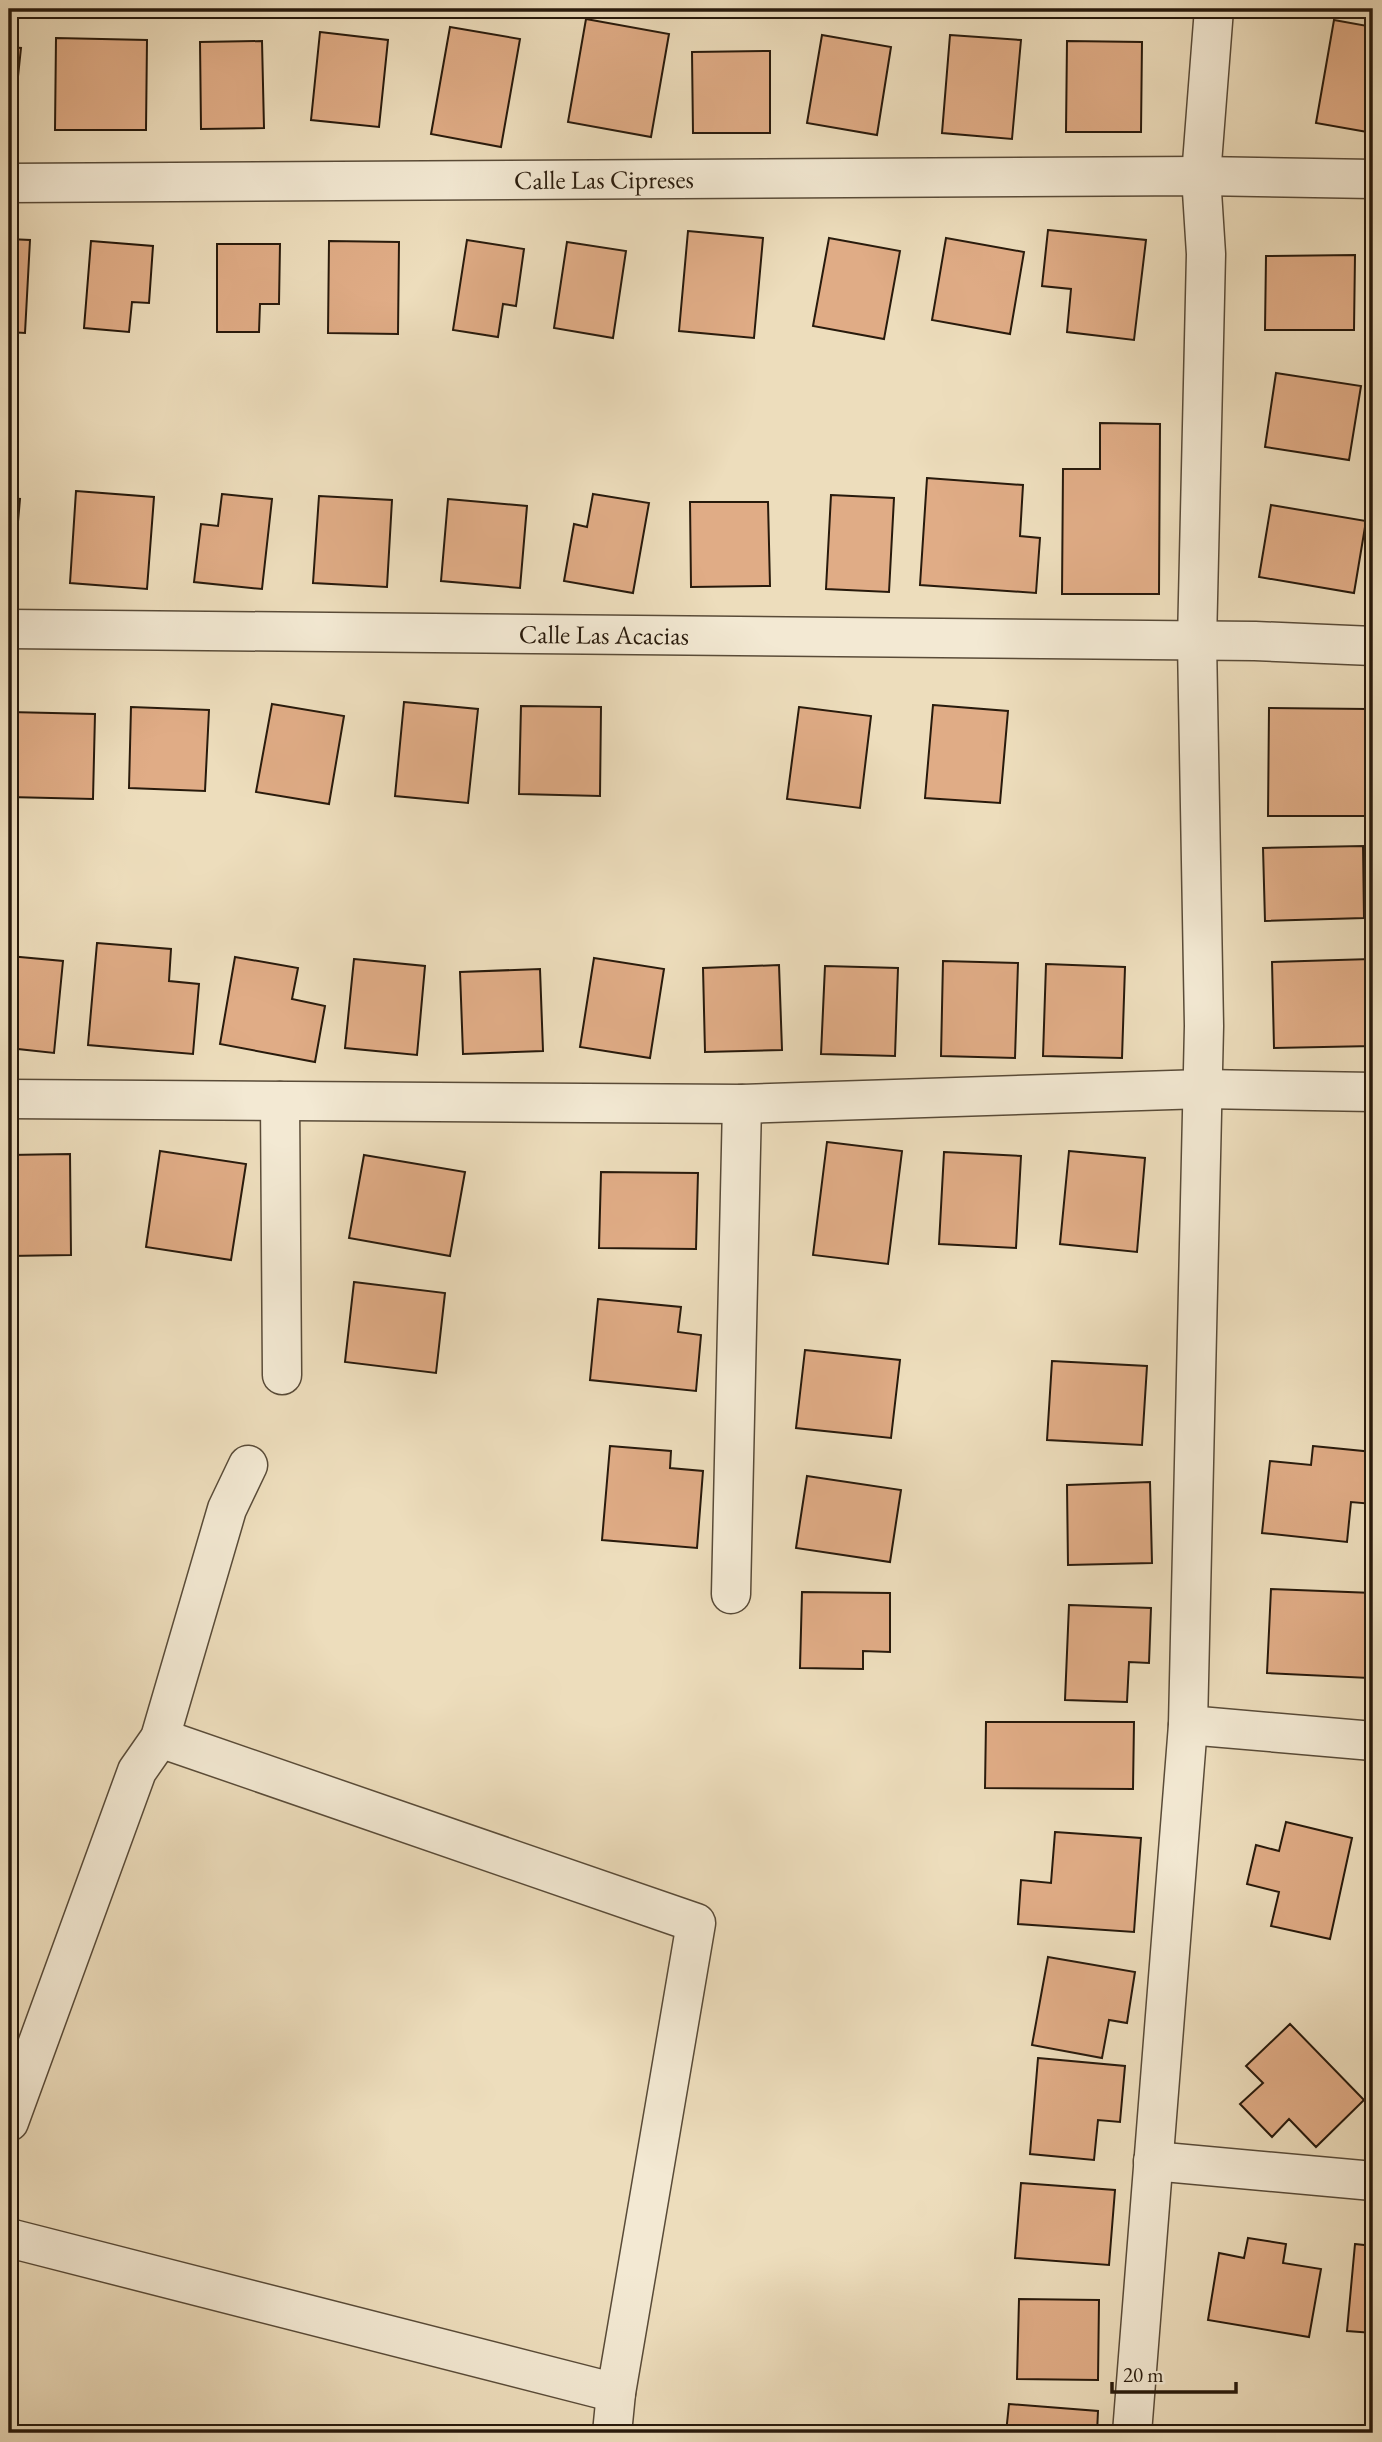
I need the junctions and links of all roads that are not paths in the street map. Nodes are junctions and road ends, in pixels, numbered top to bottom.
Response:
1 (1214, 9) edge
2 (1200, 176) junction
3 (1373, 179) edge
4 (9, 183) edge
5 (9, 629) edge
6 (1198, 642) junction
7 (1373, 646) edge
8 (1203, 1089) junction
9 (1373, 1092) edge
10 (9, 1099) edge
11 (280, 1101) junction
12 (742, 1104) junction
13 (282, 1375) dead end
14 (248, 1465) dead end
15 (731, 1594) dead end
16 (1188, 1726) junction
17 (160, 1738) junction
18 (1373, 1741) edge
19 (9, 2122) edge
20 (1153, 2161) junction
21 (1373, 2181) edge
22 (9, 2238) edge
23 (617, 2393) junction
24 (612, 2433) edge
25 (1132, 2433) edge

1 - 2 street
2 - 3 street, Calle Las Cipreses
2 - 4 street, Calle Las Cipreses
2 - 6 street
5 - 6 street, Calle Las Acacias
6 - 7 street, Calle Las Acacias
6 - 8 street
8 - 9 street
8 - 12 street
8 - 16 street
10 - 11 street
11 - 12 street
11 - 13 street
12 - 15 street
14 - 17 street
16 - 18 street
16 - 20 street
17 - 19 street
17 - 23 street
20 - 21 street
20 - 25 street
22 - 23 street
23 - 24 street

